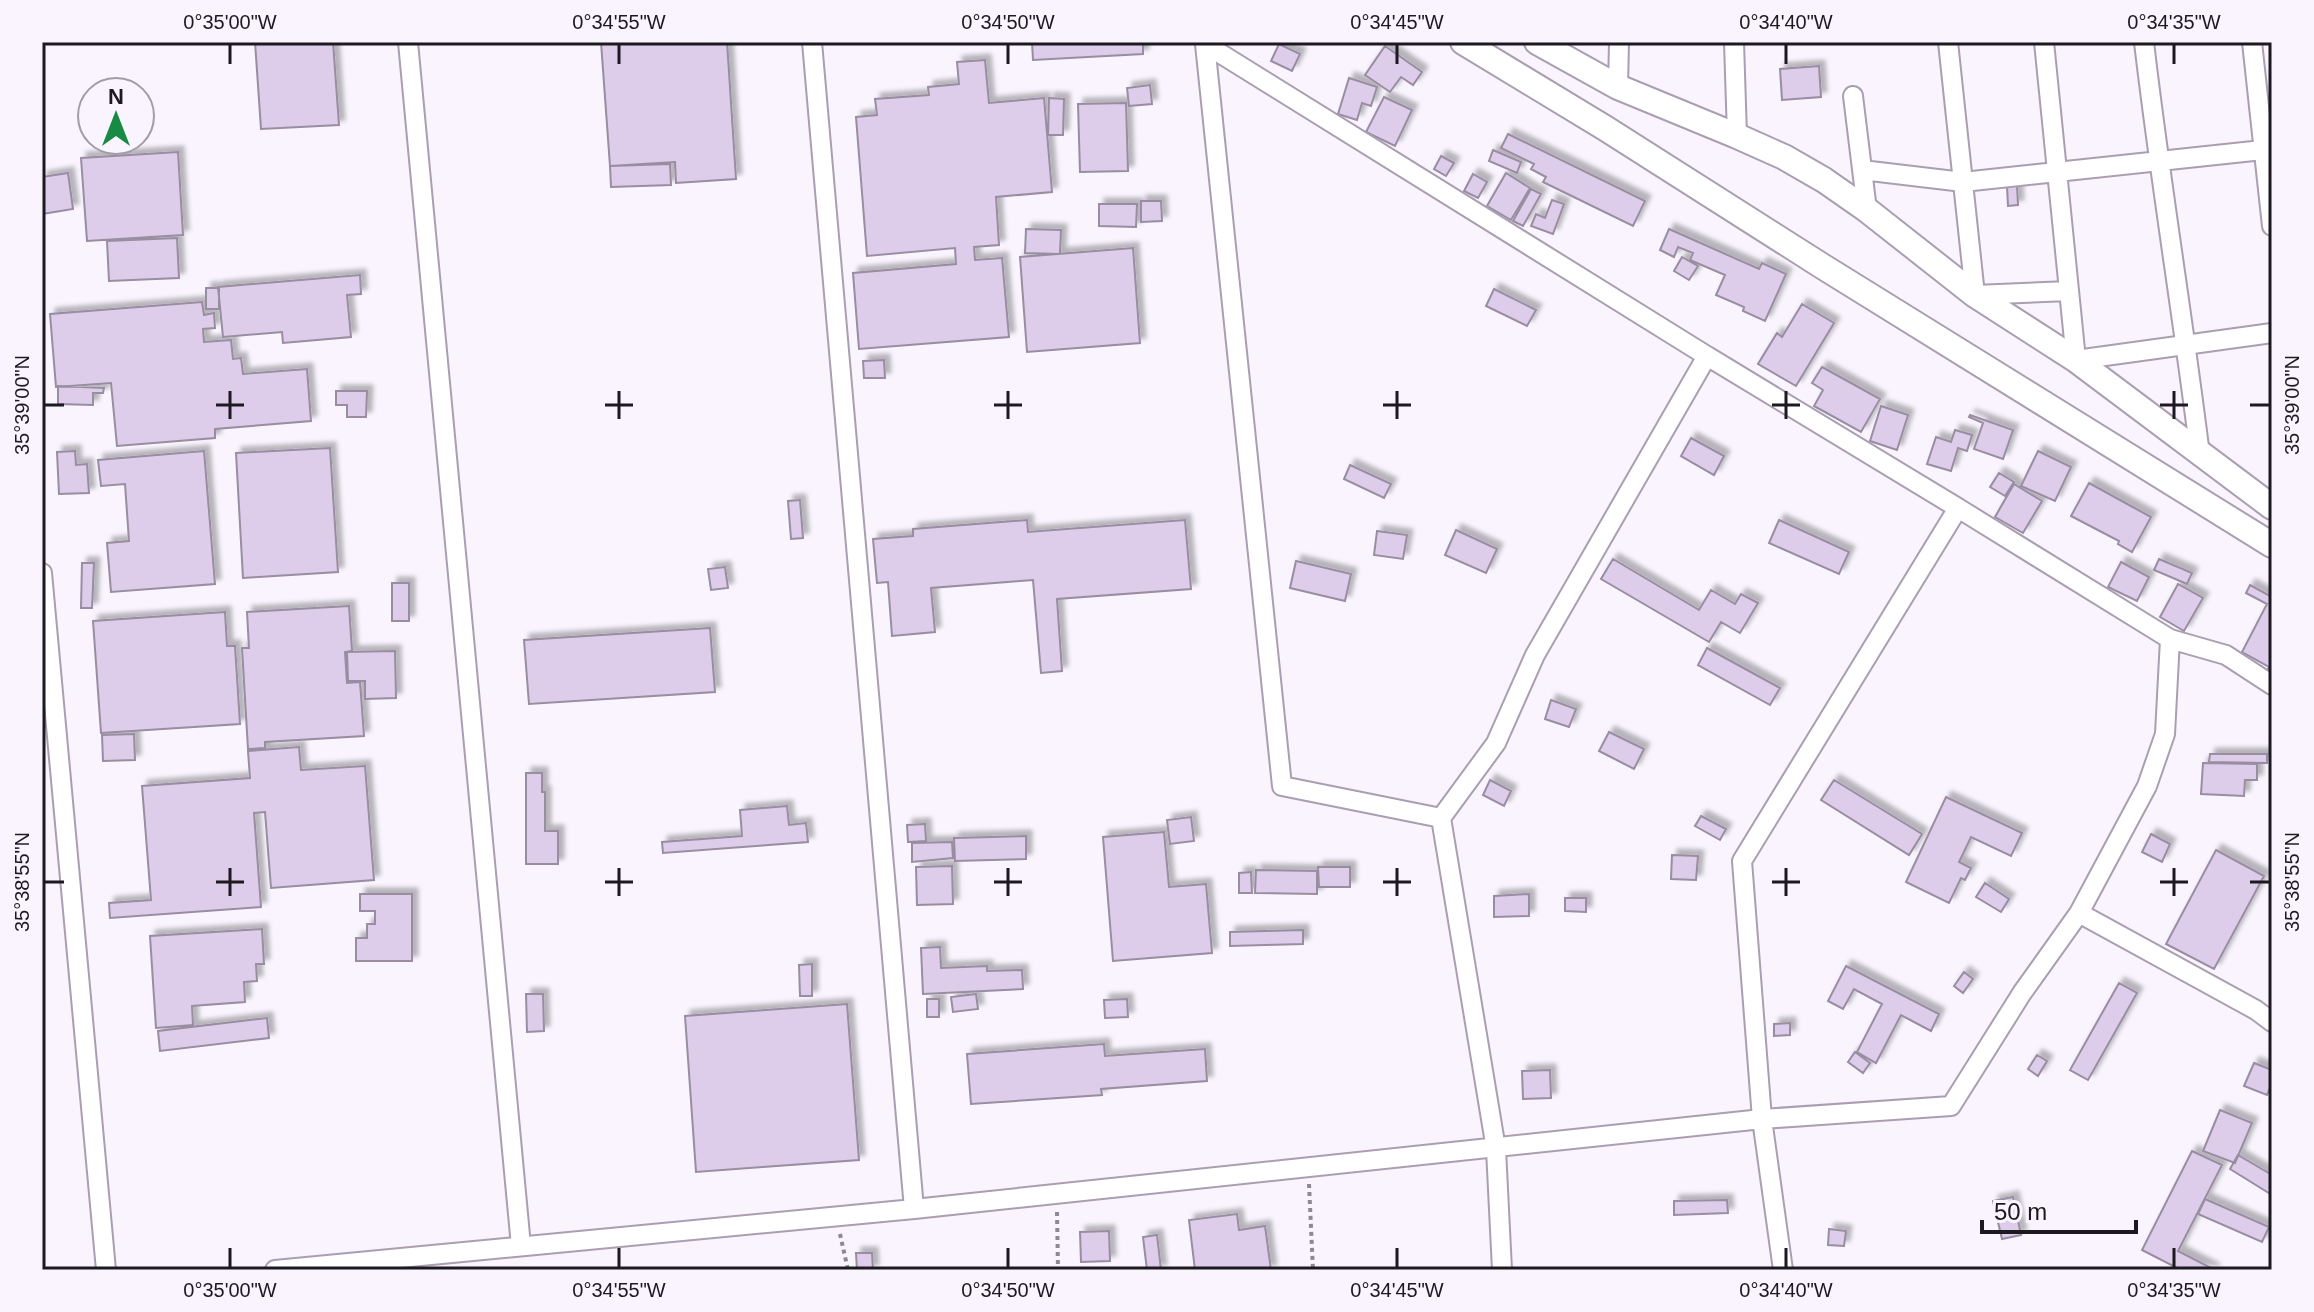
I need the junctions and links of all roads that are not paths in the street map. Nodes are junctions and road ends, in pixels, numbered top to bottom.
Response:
1 (408, 42) edge
2 (812, 42) edge
3 (1463, 42) edge
4 (1537, 42) edge
5 (1619, 42) edge
6 (1734, 42) edge
7 (1948, 42) edge
8 (2044, 42) edge
9 (2144, 42) edge
10 (2252, 42) edge
11 (1205, 43) edge
12 (1618, 87) junction
13 (1853, 96) dead end
14 (1737, 136) junction
15 (2268, 149) edge
16 (2158, 161) junction
17 (1862, 170) junction
18 (2058, 172) junction
19 (1963, 182) junction
20 (1867, 210) junction
21 (2272, 226) edge
22 (2069, 291) junction
23 (1975, 295) junction
24 (2272, 333) edge
25 (2186, 344) junction
26 (1707, 356) junction
27 (2076, 360) junction
28 (2200, 455) junction
29 (2272, 507) edge
30 (1958, 508) junction
31 (2272, 545) edge
32 (42, 573) edge
33 (2170, 639) junction
34 (2272, 685) edge
35 (1441, 818) junction
36 (2079, 913) junction
37 (2272, 1022) edge
38 (1762, 1119) junction
39 (1496, 1149) junction
40 (914, 1209) junction
41 (521, 1246) junction
42 (106, 1270) edge
43 (275, 1270) edge
44 (1502, 1270) edge
45 (1783, 1270) edge

1 - 41 street
2 - 40 street
3 - 31 street
4 - 12 street
5 - 12 street
6 - 14 street
7 - 19 street
8 - 18 street
9 - 16 street
10 - 15 street
11 - 26 street
11 - 35 street
12 - 14 street
13 - 17 street
14 - 20 street
15 - 16 street
15 - 21 street
16 - 18 street
16 - 25 street
17 - 19 street
17 - 20 street
18 - 19 street
18 - 22 street
19 - 23 street
20 - 23 street
22 - 23 street
22 - 27 street
23 - 27 street
24 - 25 street
25 - 27 street
25 - 28 street
26 - 30 street
26 - 35 street
27 - 28 street
28 - 29 street
30 - 33 street
30 - 38 street
32 - 42 street
33 - 34 street
33 - 36 street
35 - 39 street
36 - 37 street
36 - 38 street
38 - 39 street
38 - 45 street
39 - 40 street
39 - 44 street
40 - 41 street
41 - 43 street

